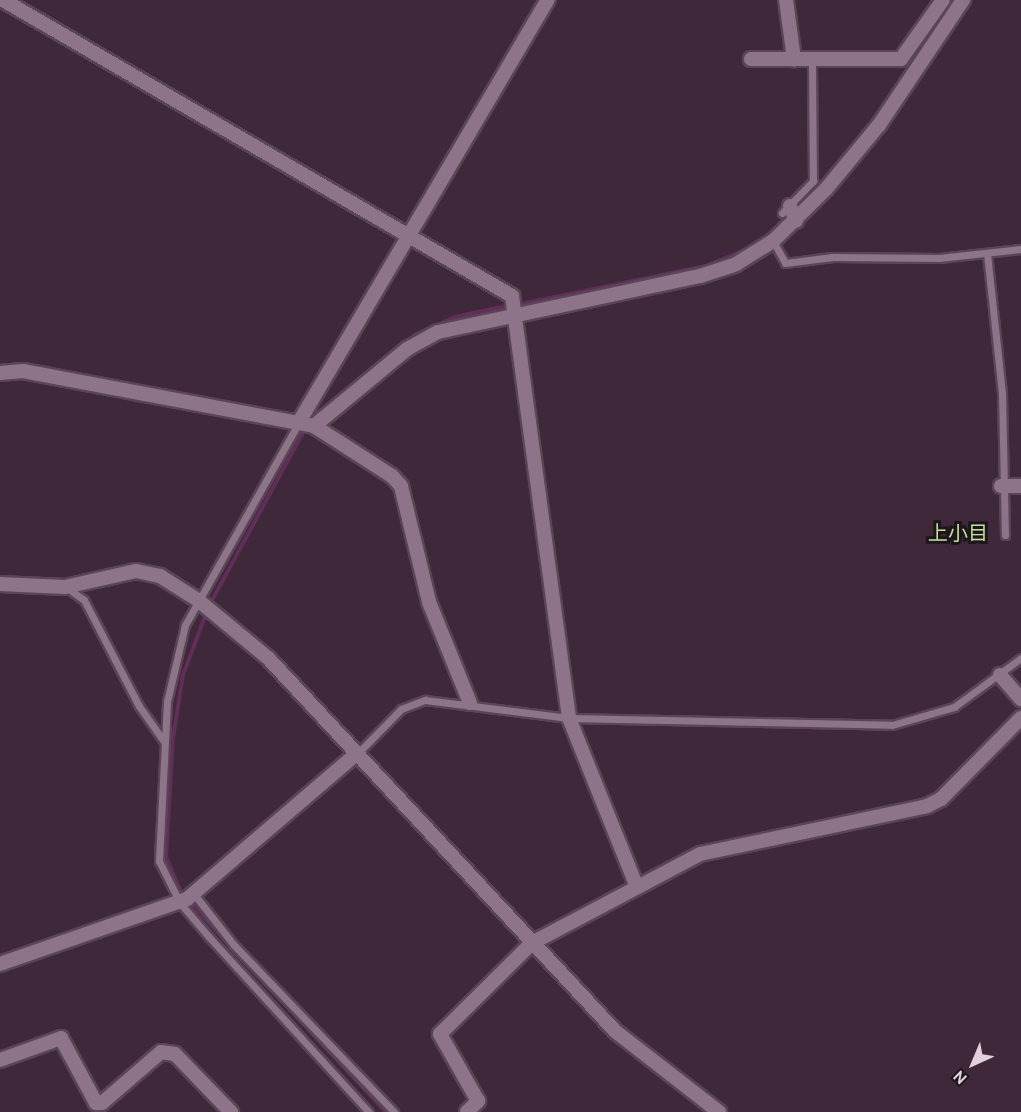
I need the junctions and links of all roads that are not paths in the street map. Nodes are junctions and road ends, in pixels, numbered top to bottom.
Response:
1 (3, 0) edge
2 (548, 0) edge
3 (786, 0) edge
4 (943, 0) edge
5 (963, 0) edge
6 (812, 58) junction
7 (751, 59) dead end
8 (794, 59) junction
9 (786, 209) joint
10 (796, 221) junction
11 (412, 237) junction
12 (773, 241) junction
13 (1021, 249) edge
14 (987, 253) junction
15 (517, 315) junction
16 (0, 373) edge
17 (299, 422) junction
18 (314, 426) junction
19 (1001, 486) junction
20 (1021, 486) edge
21 (1005, 535) dead end
22 (0, 584) edge
23 (65, 586) junction
24 (198, 600) junction
25 (1021, 658) edge
26 (1000, 675) junction
27 (1021, 699) edge
28 (470, 703) junction
29 (569, 718) junction
30 (1021, 718) edge
31 (165, 743) junction
32 (356, 754) junction
33 (636, 885) junction
34 (194, 894) junction
35 (180, 903) junction
36 (532, 943) junction
37 (0, 964) edge
38 (0, 1060) edge
39 (231, 1112) edge
40 (369, 1112) edge
41 (394, 1112) edge
42 (466, 1112) edge
43 (719, 1112) edge

1 - 11 street
2 - 11 street
3 - 8 street
4 - 6 street
5 - 10 street
6 - 8 street
6 - 9 lane
7 - 8 street
9 - 10 street
10 - 12 street
11 - 15 street
11 - 17 street
12 - 14 lane
12 - 15 street
13 - 14 lane
14 - 19 lane
15 - 18 street
15 - 29 street
16 - 17 street
17 - 18 street
17 - 24 lane
18 - 28 street
19 - 20 street
19 - 21 lane
22 - 23 street
23 - 24 street
23 - 31 lane
24 - 31 lane
24 - 32 street
25 - 26 lane
26 - 27 street
26 - 29 lane
28 - 29 lane
28 - 32 lane
29 - 33 street
30 - 33 street
31 - 35 lane
32 - 34 street
32 - 36 street
33 - 36 street
34 - 35 street
34 - 41 lane
35 - 37 street
35 - 40 lane
36 - 42 street
36 - 43 street
38 - 39 street

